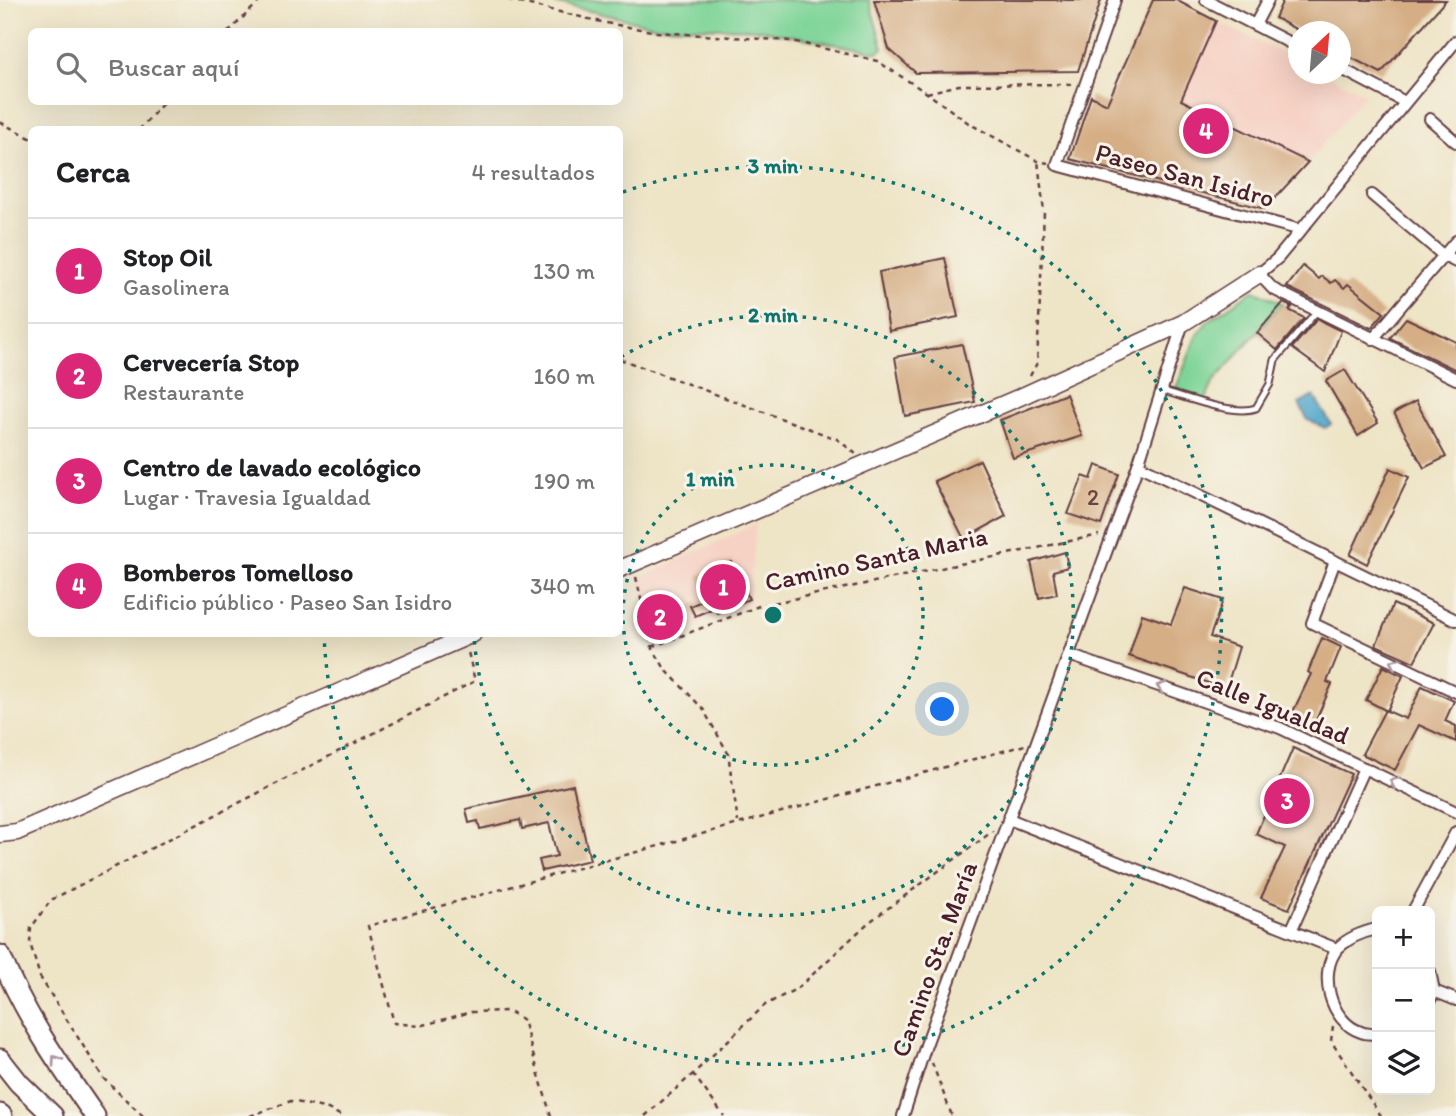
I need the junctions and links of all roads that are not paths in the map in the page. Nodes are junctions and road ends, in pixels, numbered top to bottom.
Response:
1 (1114, 0) edge
2 (1206, 0) edge
3 (1268, 0) edge
4 (1255, 25) junction
5 (1456, 41) edge
6 (1288, 42) edge
7 (1351, 74) edge
8 (1405, 102) junction
9 (1430, 119) dead end
10 (1456, 142) edge
11 (1371, 195) dead end
12 (1301, 230) junction
13 (1456, 242) edge
14 (1444, 256) junction
15 (1456, 262) edge
16 (1259, 274) junction
17 (1317, 311) junction
18 (1183, 323) junction
19 (1373, 339) junction
20 (1456, 379) edge
21 (1163, 391) junction
22 (1138, 465) junction
23 (1335, 561) junction
24 (626, 566) edge
25 (1456, 620) edge
26 (463, 637) edge
27 (1069, 654) junction
28 (1456, 692) edge
29 (1364, 768) junction
30 (1456, 811) edge
31 (1009, 819) junction
32 (17, 832) junction
33 (1456, 832) edge
34 (0, 834) edge
35 (0, 845) edge
36 (1416, 906) edge
37 (1372, 930) edge
38 (1291, 931) junction
39 (1337, 949) junction
40 (0, 955) edge
41 (1435, 996) edge
42 (1456, 1000) edge
43 (1372, 1033) edge
44 (0, 1059) edge
45 (53, 1116) edge
46 (95, 1116) edge
47 (903, 1116) edge

1 - 12 street, Paseo San Isidro
2 - 4 street
3 - 4 street
4 - 6 street
5 - 8 street, Paseo San Isidro
7 - 8 street
8 - 12 street, Paseo San Isidro
9 - 10 street
11 - 14 street
12 - 16 street, Paseo San Isidro
13 - 14 street
14 - 15 street
14 - 19 street
16 - 17 street
16 - 18 main road
17 - 19 street
17 - 21 lane
18 - 21 street
18 - 24 main road
19 - 20 street
21 - 22 street
22 - 23 street
22 - 27 street
23 - 25 street
28 -> 23 street
26 - 32 main road
29 -> 27 street, Calle Igualdad
27 - 31 street
30 -> 29 street, Calle Igualdad
29 - 38 street
31 - 38 street
31 - 47 street, Camino Sta. María
32 - 34 main road
32 - 35 main road
33 - 36 street
37 - 39 street
38 - 39 street
39 - 43 street
46 -> 40 highway
41 - 42 street
44 - 45 highway

